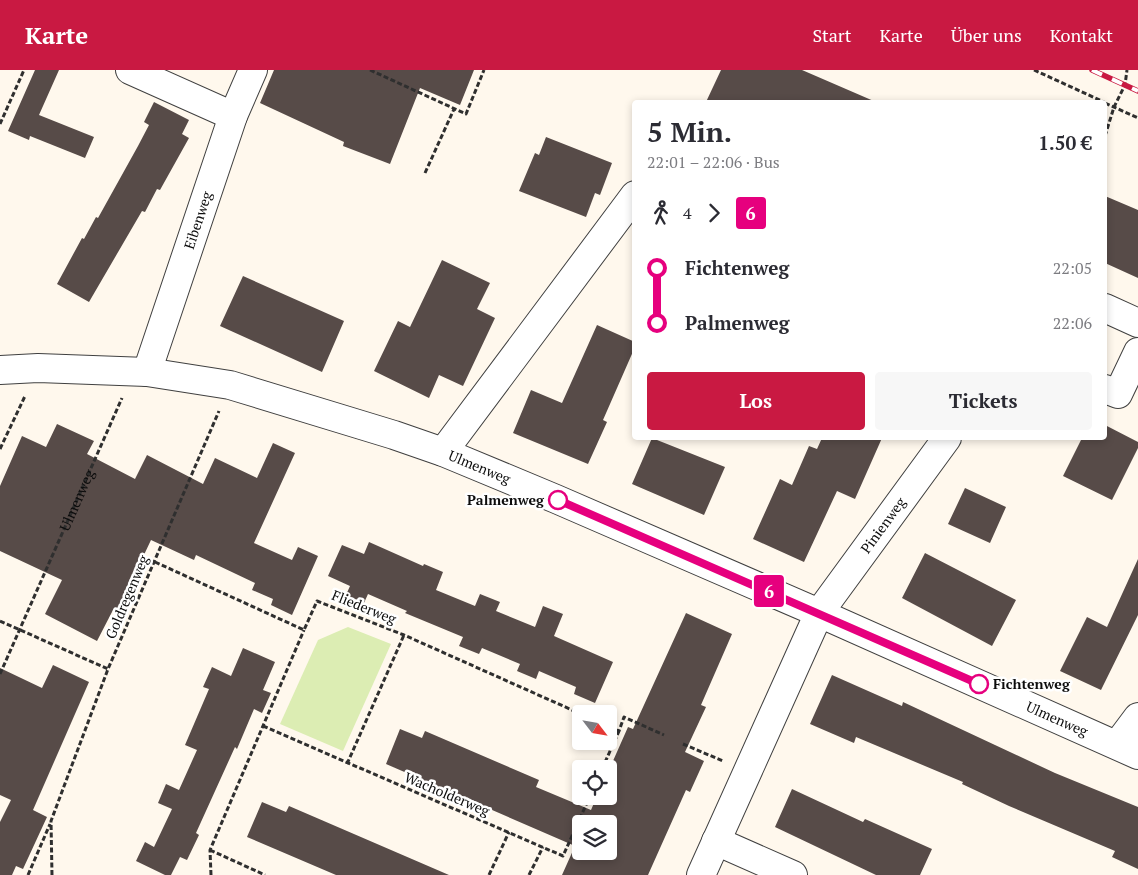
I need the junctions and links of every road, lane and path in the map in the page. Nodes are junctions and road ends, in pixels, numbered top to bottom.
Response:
1 (24, 70) edge
2 (130, 70) edge
3 (253, 70) edge
4 (370, 70) edge
5 (484, 70) edge
6 (1034, 70) edge
7 (1127, 70) edge
8 (1098, 100) edge
9 (1107, 104) edge
10 (1114, 107) junction
11 (454, 109) junction
12 (232, 116) junction
13 (1138, 118) edge
14 (0, 124) edge
15 (1107, 130) edge
16 (425, 173) dead end
17 (632, 199) edge
18 (1107, 309) edge
19 (1138, 323) edge
20 (1138, 352) edge
21 (38, 368) junction
22 (0, 370) edge
23 (140, 372) junction
24 (230, 385) junction
25 (1107, 390) edge
26 (946, 440) edge
27 (0, 449) edge
28 (443, 452) junction
29 (154, 562) junction
30 (819, 613) junction
31 (0, 621) edge
32 (20, 630) junction
33 (304, 630) junction
34 (404, 635) junction
35 (108, 669) junction
36 (0, 674) edge
37 (572, 710) edge
38 (1138, 717) edge
39 (263, 726) junction
40 (619, 731) joint
41 (664, 735) dead end
42 (683, 744) dead end
43 (1128, 750) edge
44 (606, 760) edge
45 (347, 764) junction
46 (746, 771) junction
47 (586, 805) edge
48 (51, 821) junction
49 (509, 832) junction
50 (716, 841) junction
51 (543, 848) junction
52 (210, 850) junction
53 (28, 875) edge
54 (52, 875) edge
55 (211, 875) edge
56 (265, 875) edge
57 (489, 875) edge
58 (529, 875) edge
59 (701, 875) edge
60 (793, 875) edge

1 - 14 path
2 - 12 street
3 - 12 street, Eibenweg
4 - 11 path
5 - 11 path
6 - 8 path
7 - 10 path
9 - 10 path
10 - 13 path
10 - 15 path
11 - 16 path
12 - 23 street, Eibenweg
17 - 28 street
18 - 19 street
20 - 25 street
21 - 22 street, Ulmenweg
21 - 23 street, Ulmenweg
21 - 27 path
23 - 24 street, Ulmenweg
23 - 32 path, Ulmenweg
24 - 28 street, Ulmenweg
24 - 29 path, Goldregenweg
26 - 30 street, Pinienweg
28 - 30 street, Ulmenweg
29 - 33 path
29 - 35 path, Goldregenweg
30 - 43 street, Ulmenweg
30 - 46 street
31 - 32 path
32 - 35 path
32 - 36 path, Ulmenweg
33 - 34 path, Fliederweg
33 - 39 path
34 - 37 path, Fliederweg
34 - 45 path
35 - 48 path, Goldregenweg
38 - 43 street
39 - 45 path, Wacholderweg
39 - 52 path
40 - 41 path
40 - 44 path
42 - 46 path
45 - 49 path, Wacholderweg
46 - 50 street
47 - 51 path, Wacholderweg
48 - 53 path, Goldregenweg
48 - 54 path, Goldregenweg
49 - 51 path, Wacholderweg
49 - 57 path
50 - 59 street
50 - 60 street
51 - 58 path
52 - 55 path
52 - 56 path

